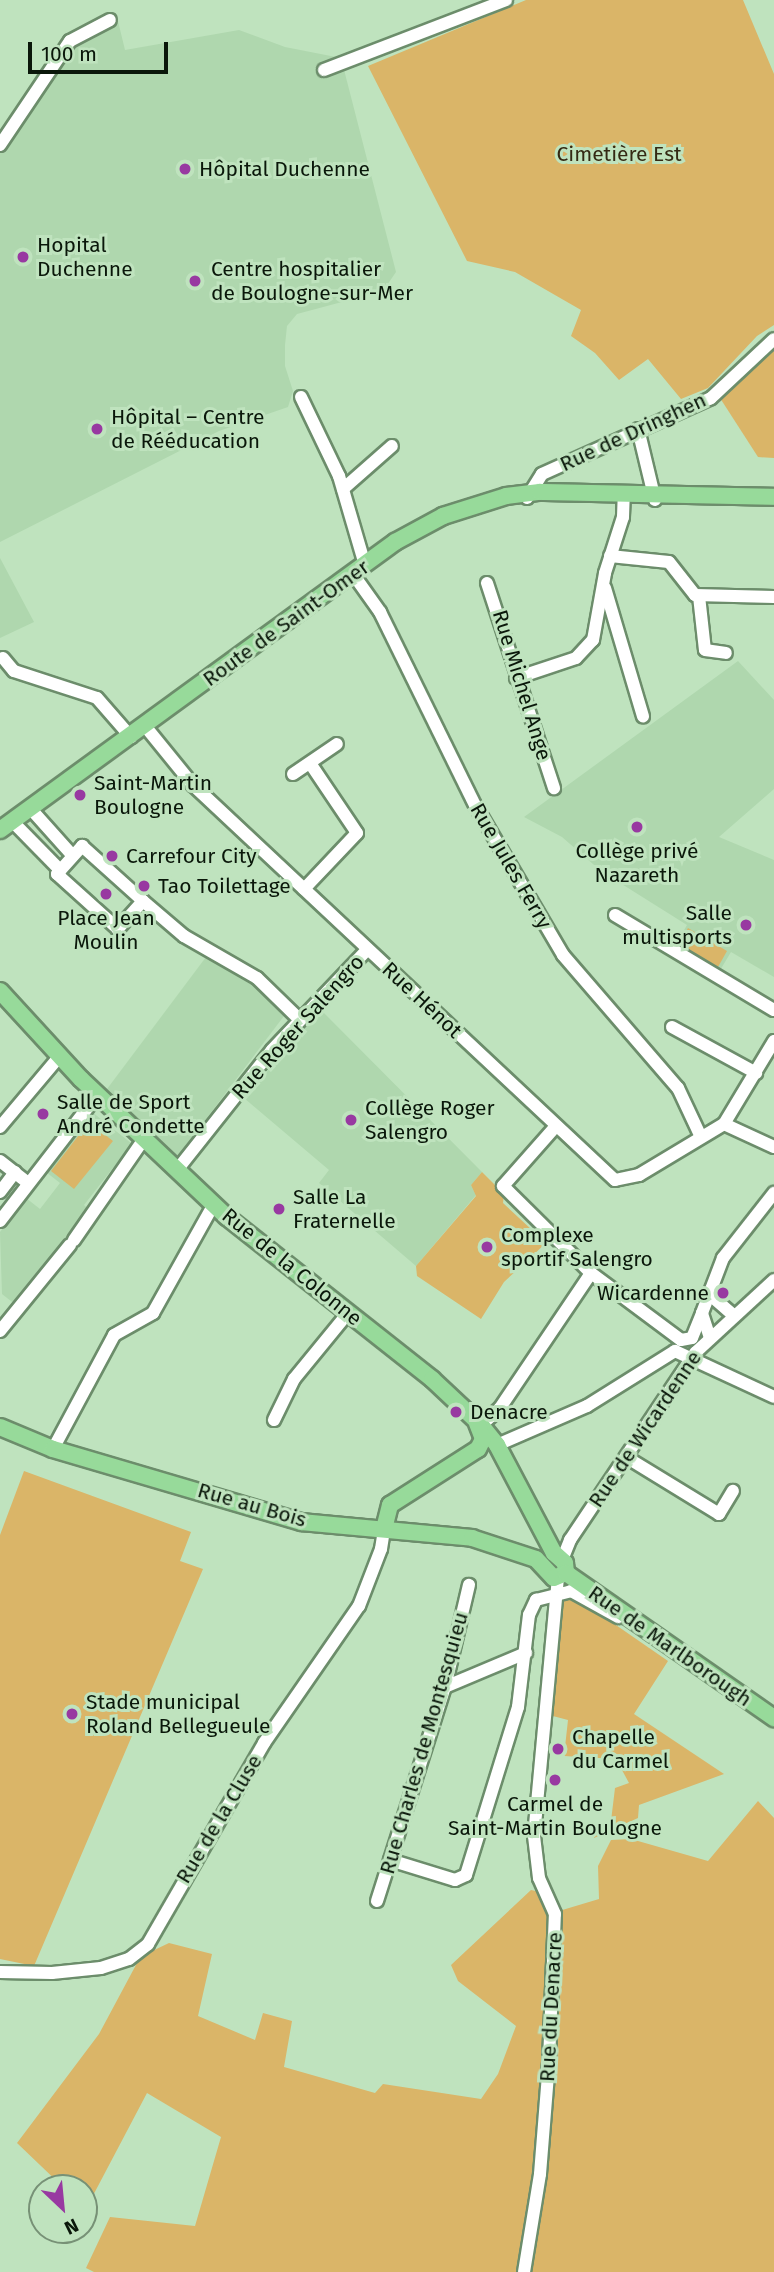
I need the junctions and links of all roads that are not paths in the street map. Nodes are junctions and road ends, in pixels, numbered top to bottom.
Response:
1 (505, 0) edge
2 (110, 20) dead end
3 (324, 70) dead end
4 (0, 145) edge
5 (774, 339) edge
6 (301, 397) dead end
7 (638, 429) junction
8 (392, 446) dead end
9 (343, 489) junction
10 (530, 491) junction
11 (624, 497) junction
12 (654, 497) junction
13 (774, 497) edge
14 (774, 503) edge
15 (610, 556) junction
16 (359, 569) junction
17 (603, 580) junction
18 (487, 583) dead end
19 (699, 596) junction
20 (774, 597) edge
21 (726, 653) dead end
22 (3, 658) dead end
23 (516, 678) junction
24 (643, 716) dead end
25 (145, 726) junction
26 (131, 737) junction
27 (337, 744) dead end
28 (310, 763) junction
29 (293, 774) dead end
30 (554, 788) dead end
31 (33, 812) junction
32 (10, 826) edge
33 (0, 840) edge
34 (73, 856) junction
35 (60, 870) junction
36 (304, 889) junction
37 (143, 901) junction
38 (615, 915) dead end
39 (368, 949) junction
40 (0, 991) edge
41 (774, 1010) edge
42 (300, 1020) junction
43 (672, 1027) dead end
44 (774, 1041) edge
45 (59, 1057) junction
46 (755, 1073) junction
47 (97, 1094) junction
48 (724, 1124) junction
49 (0, 1126) edge
50 (556, 1126) junction
51 (701, 1137) junction
52 (144, 1139) junction
53 (774, 1147) edge
54 (0, 1161) edge
55 (177, 1170) junction
56 (15, 1172) junction
57 (29, 1183) junction
58 (0, 1192) edge
59 (774, 1193) edge
60 (214, 1204) junction
61 (0, 1221) edge
62 (591, 1273) junction
63 (774, 1280) edge
64 (709, 1294) junction
65 (348, 1313) junction
66 (702, 1313) junction
67 (734, 1316) junction
68 (0, 1331) edge
69 (710, 1338) junction
70 (692, 1357) junction
71 (774, 1397) edge
72 (500, 1408) junction
73 (274, 1420) dead end
74 (479, 1424) junction
75 (0, 1427) edge
76 (503, 1446) junction
77 (53, 1449) junction
78 (478, 1449) junction
79 (626, 1457) junction
80 (733, 1491) dead end
81 (544, 1527) junction
82 (384, 1529) junction
83 (575, 1532) junction
84 (558, 1572) junction
85 (469, 1585) dead end
86 (526, 1653) junction
87 (445, 1687) junction
88 (774, 1718) edge
89 (390, 1860) junction
90 (377, 1901) dead end
91 (0, 1972) edge
92 (524, 2272) edge

1 - 3 street
2 - 4 street
5 - 7 street, Rue de Dringhen
6 - 9 street
7 - 10 street, Rue de Dringhen
7 - 12 street
8 - 9 street
9 - 16 street
10 - 11 main road, Route de Saint-Omer
10 - 16 main road, Route de Saint-Omer
11 - 12 main road, Route de Saint-Omer
11 - 15 street
12 - 13 main road
12 - 14 main road, Route de Saint-Omer
15 - 17 street
15 - 19 street
16 - 25 main road, Route de Saint-Omer
16 - 51 street, Rue Jules Ferry
17 - 23 street
17 - 24 street
18 - 23 street, Rue Michel Ange
19 - 20 street
19 - 21 street
22 - 26 street
23 - 30 street, Rue Michel Ange
25 - 26 main road, Route de Saint-Omer
25 - 36 street, Rue Hénot
26 - 31 main road, Route de Saint-Omer
27 - 28 street
28 - 29 street
28 - 36 street
31 - 32 main road, Route de Saint-Omer
31 - 34 street
32 - 33 main road, Route de Saint-Omer
32 - 35 street
34 - 35 street
34 - 37 street
35 - 37 street
36 - 39 street, Rue Hénot
37 - 42 street
38 - 41 street
39 - 42 street, Rue Roger Salengro
39 - 50 street, Rue Hénot
40 - 45 main road, Rue de la Colonne
42 - 55 street, Rue Roger Salengro
43 - 46 street
44 - 46 street
45 - 47 main road, Rue de la Colonne
45 - 49 street
46 - 48 street
47 - 52 main road, Rue de la Colonne
47 - 57 street
48 - 51 street, Rue Hénot
48 - 53 street
50 - 51 street, Rue Hénot
50 - 62 street
52 - 55 main road, Rue de la Colonne
52 - 68 street
54 - 56 street
55 - 60 main road, Rue de la Colonne
56 - 57 street
56 - 58 street
57 - 61 street
59 - 64 street
60 - 65 main road, Rue de la Colonne
60 - 77 street
62 - 66 street
62 - 72 street
63 - 67 street, Rue de Wicardenne
64 - 66 street
64 - 67 street
65 - 73 street
65 - 74 main road, Rue de la Colonne
66 - 69 street
67 - 69 street, Rue de Wicardenne
69 - 70 street, Rue de Wicardenne
70 - 71 street
70 - 76 street
70 - 79 street, Rue de Wicardenne
72 - 74 street
72 - 76 street
74 - 76 main road, Rue de la Colonne
74 - 78 main road
75 - 77 main road, Rue au Bois
76 - 78 street
76 - 81 main road, Rue de la Colonne
77 - 82 main road, Rue au Bois
78 - 82 main road
79 - 80 street
79 - 83 street, Rue de Wicardenne
81 - 83 street
81 - 84 main road, Rue de la Colonne
82 - 84 main road, Rue au Bois
82 - 91 street, Rue de la Cluse
83 - 84 street, Rue de Wicardenne
84 - 86 street
84 - 88 main road, Rue de Marlborough
84 - 92 street, Rue du Denacre
85 - 87 street, Rue Charles de Montesquieu
86 - 87 street
86 - 89 street
87 - 89 street, Rue Charles de Montesquieu
89 - 90 street, Rue Charles de Montesquieu

